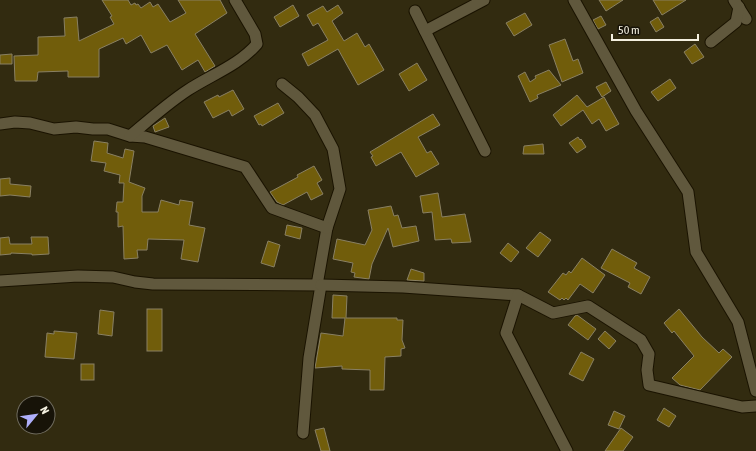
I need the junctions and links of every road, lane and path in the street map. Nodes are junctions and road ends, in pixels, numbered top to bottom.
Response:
1 (235, 0) edge
2 (484, 0) edge
3 (574, 0) edge
4 (736, 3) edge
5 (415, 11) dead end
6 (746, 18) dead end
7 (425, 31) junction
8 (711, 42) dead end
9 (282, 84) dead end
10 (0, 124) edge
11 (130, 136) junction
12 (484, 151) dead end
13 (327, 228) junction
14 (0, 281) edge
15 (319, 285) junction
16 (518, 295) junction
17 (756, 391) edge
18 (756, 406) edge
19 (302, 433) dead end
20 (566, 451) edge

1 - 11 street
2 - 7 street
3 - 17 street
4 - 6 street
4 - 8 street
5 - 7 street
7 - 12 street
9 - 13 street
10 - 11 street
11 - 13 street
13 - 15 street
14 - 15 street
15 - 16 street
15 - 19 street
16 - 18 street
16 - 20 street

